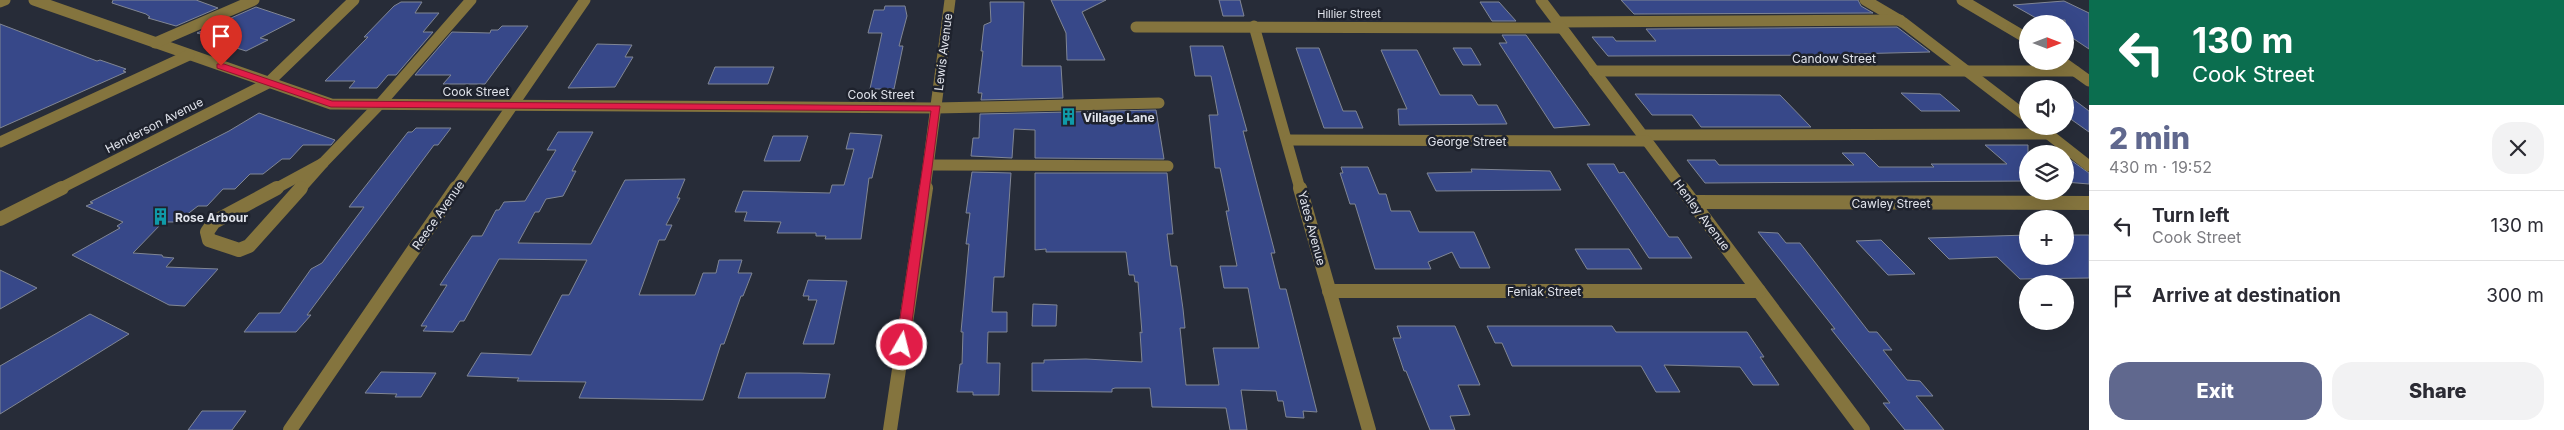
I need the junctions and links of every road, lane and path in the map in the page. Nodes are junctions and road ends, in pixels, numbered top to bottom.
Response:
1 (5, 0) edge
2 (34, 0) edge
3 (254, 0) edge
4 (354, 0) edge
5 (471, 0) edge
6 (585, 0) edge
7 (950, 0) edge
8 (1541, 0) edge
9 (1866, 0) edge
10 (1962, 0) edge
11 (0, 2) edge
12 (1900, 20) junction
13 (1559, 25) junction
14 (1254, 26) junction
15 (1136, 27) dead end
16 (2019, 34) edge
17 (155, 43) junction
18 (189, 55) junction
19 (1594, 71) junction
20 (1966, 71) junction
21 (2075, 71) joint
22 (2089, 80) edge
23 (268, 83) junction
24 (1159, 103) dead end
25 (380, 104) junction
26 (513, 105) junction
27 (936, 108) junction
28 (2019, 111) edge
29 (2019, 134) edge
30 (2049, 135) edge
31 (1645, 138) junction
32 (1288, 140) junction
33 (0, 142) edge
34 (323, 163) junction
35 (929, 165) junction
36 (1168, 166) dead end
37 (2089, 166) edge
38 (1693, 202) junction
39 (2089, 203) edge
40 (0, 219) edge
41 (1330, 291) junction
42 (1759, 291) junction
43 (290, 430) edge
44 (890, 430) edge
45 (1369, 430) edge
46 (1863, 430) edge

1 - 11 street
2 - 17 street, Cook Street
3 - 17 street
4 - 23 street, Henderson Avenue
5 - 25 street
6 - 26 street, Reece Avenue
7 - 27 street, Lewis Avenue
8 - 13 street, Henley Avenue
9 - 12 street
10 - 16 street
12 - 13 street, Hillier Street
12 - 20 street
13 - 14 street, Hillier Street
13 - 19 street, Henley Avenue
14 - 15 street, Hillier Street
14 - 32 street, Yates Avenue
17 - 18 street, Cook Street
18 - 23 street, Cook Street
18 - 33 street
19 - 20 street, Candow Street
19 - 31 street, Henley Avenue
20 - 21 street, Candow Street
20 - 28 street
21 - 22 street
23 - 25 street, Cook Street
23 - 40 street, Henderson Avenue
24 - 27 street, Cook Street
25 - 26 street, Cook Street
25 - 34 street
26 - 27 street, Cook Street
26 - 43 street, Reece Avenue
27 - 35 street, Lewis Avenue
29 - 31 street, George Street
30 - 37 street
31 - 32 street, George Street
31 - 38 street, Henley Avenue
32 - 41 street, Yates Avenue
34 - 34 street
35 - 36 street
35 - 44 street, Lewis Avenue
38 - 39 street, Cawley Street
38 - 42 street, Henley Avenue
41 - 42 street, Feniak Street
41 - 45 street, Yates Avenue
42 - 46 street, Henley Avenue

